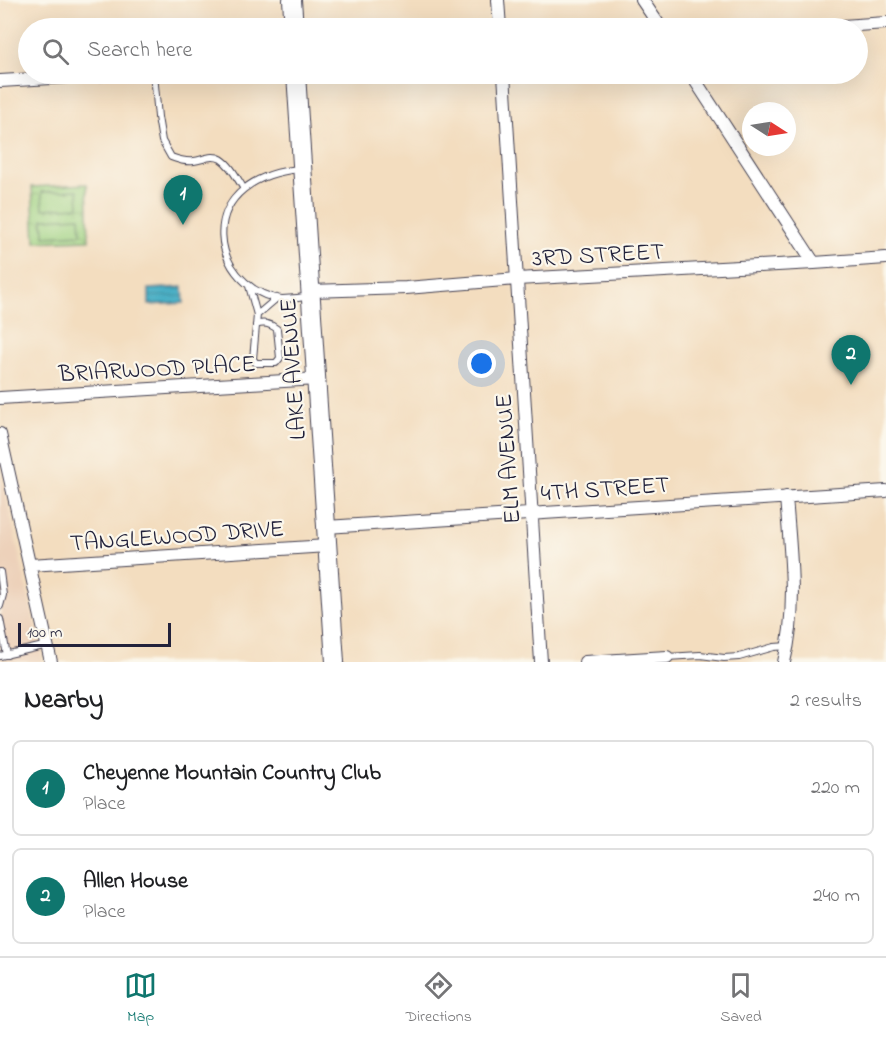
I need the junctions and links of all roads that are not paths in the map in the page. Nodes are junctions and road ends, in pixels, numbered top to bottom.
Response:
1 (292, 0) edge
2 (498, 0) edge
3 (642, 0) edge
4 (293, 18) edge
5 (499, 18) edge
6 (655, 18) edge
7 (886, 23) edge
8 (868, 24) edge
9 (18, 80) edge
10 (0, 81) edge
11 (155, 84) edge
12 (297, 84) edge
13 (505, 84) edge
14 (698, 84) edge
15 (303, 168) junction
16 (244, 189) junction
17 (886, 258) edge
18 (814, 263) junction
19 (517, 279) junction
20 (249, 286) junction
21 (311, 293) junction
22 (277, 298) junction
23 (257, 315) junction
24 (256, 325) junction
25 (317, 380) junction
26 (0, 398) edge
27 (0, 434) edge
28 (886, 491) edge
29 (786, 497) junction
30 (531, 514) junction
31 (326, 527) junction
32 (327, 546) junction
33 (30, 565) junction
34 (0, 572) edge
35 (0, 606) edge
36 (0, 619) edge
37 (48, 645) junction
38 (788, 646) junction
39 (4, 656) edge
40 (667, 657) joint
41 (51, 662) edge
42 (335, 662) edge
43 (541, 662) edge
44 (585, 662) edge
45 (784, 662) edge

1 - 4 main road
2 - 5 street
3 - 6 street
7 - 8 street
9 - 10 street
11 - 16 lane
12 - 15 main road, LAKE AVENUE
13 - 19 street, ELM AVENUE
14 - 18 street
15 - 16 lane
15 - 21 main road, LAKE AVENUE
16 - 20 lane
17 - 18 street, 3RD STREET
18 - 19 street, 3RD STREET
19 - 21 street, 3RD STREET
19 - 30 street, ELM AVENUE
20 - 22 lane
20 - 23 lane
21 - 22 lane
21 - 25 main road, LAKE AVENUE
22 - 23 lane
23 - 24 lane
24 - 24 lane
25 - 26 street, BRIARWOOD PLACE
25 - 31 main road, LAKE AVENUE
27 - 33 street
28 - 29 street, 4TH STREET
29 - 30 street, 4TH STREET
29 - 38 street
30 - 31 street, 4TH STREET
30 - 43 street, ELM AVENUE
31 - 32 main road, LAKE AVENUE
32 - 33 street, TANGLEWOOD DRIVE
32 - 42 main road, LAKE AVENUE
33 - 37 street
34 - 35 lane
36 - 39 lane
37 - 39 lane
37 - 41 street
38 - 40 lane
38 - 45 street
40 - 44 street

